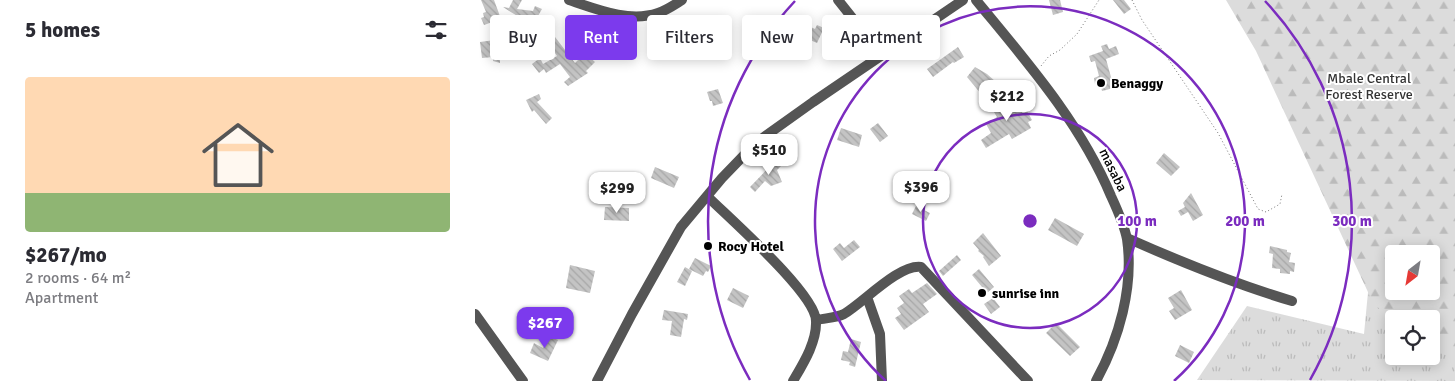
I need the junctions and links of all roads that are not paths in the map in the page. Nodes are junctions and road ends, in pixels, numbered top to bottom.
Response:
1 (569, 0) edge
2 (682, 0) edge
3 (838, 0) edge
4 (963, 0) edge
5 (976, 0) edge
6 (850, 15) edge
7 (940, 15) edge
8 (873, 60) edge
9 (707, 196) junction
10 (1127, 238) junction
11 (867, 297) junction
12 (1292, 301) dead end
13 (475, 314) edge
14 (817, 320) junction
15 (523, 381) edge
16 (597, 381) edge
17 (793, 381) edge
18 (883, 381) edge
19 (1028, 381) edge
20 (1096, 381) edge

1 - 2 street
3 - 6 street
4 - 7 street
5 - 10 street, masaba
8 - 9 street
9 - 14 street
9 - 16 street
10 - 12 street
10 - 20 street, masaba
11 - 14 street
11 - 18 street
11 - 19 street
13 - 15 street
14 - 17 street

